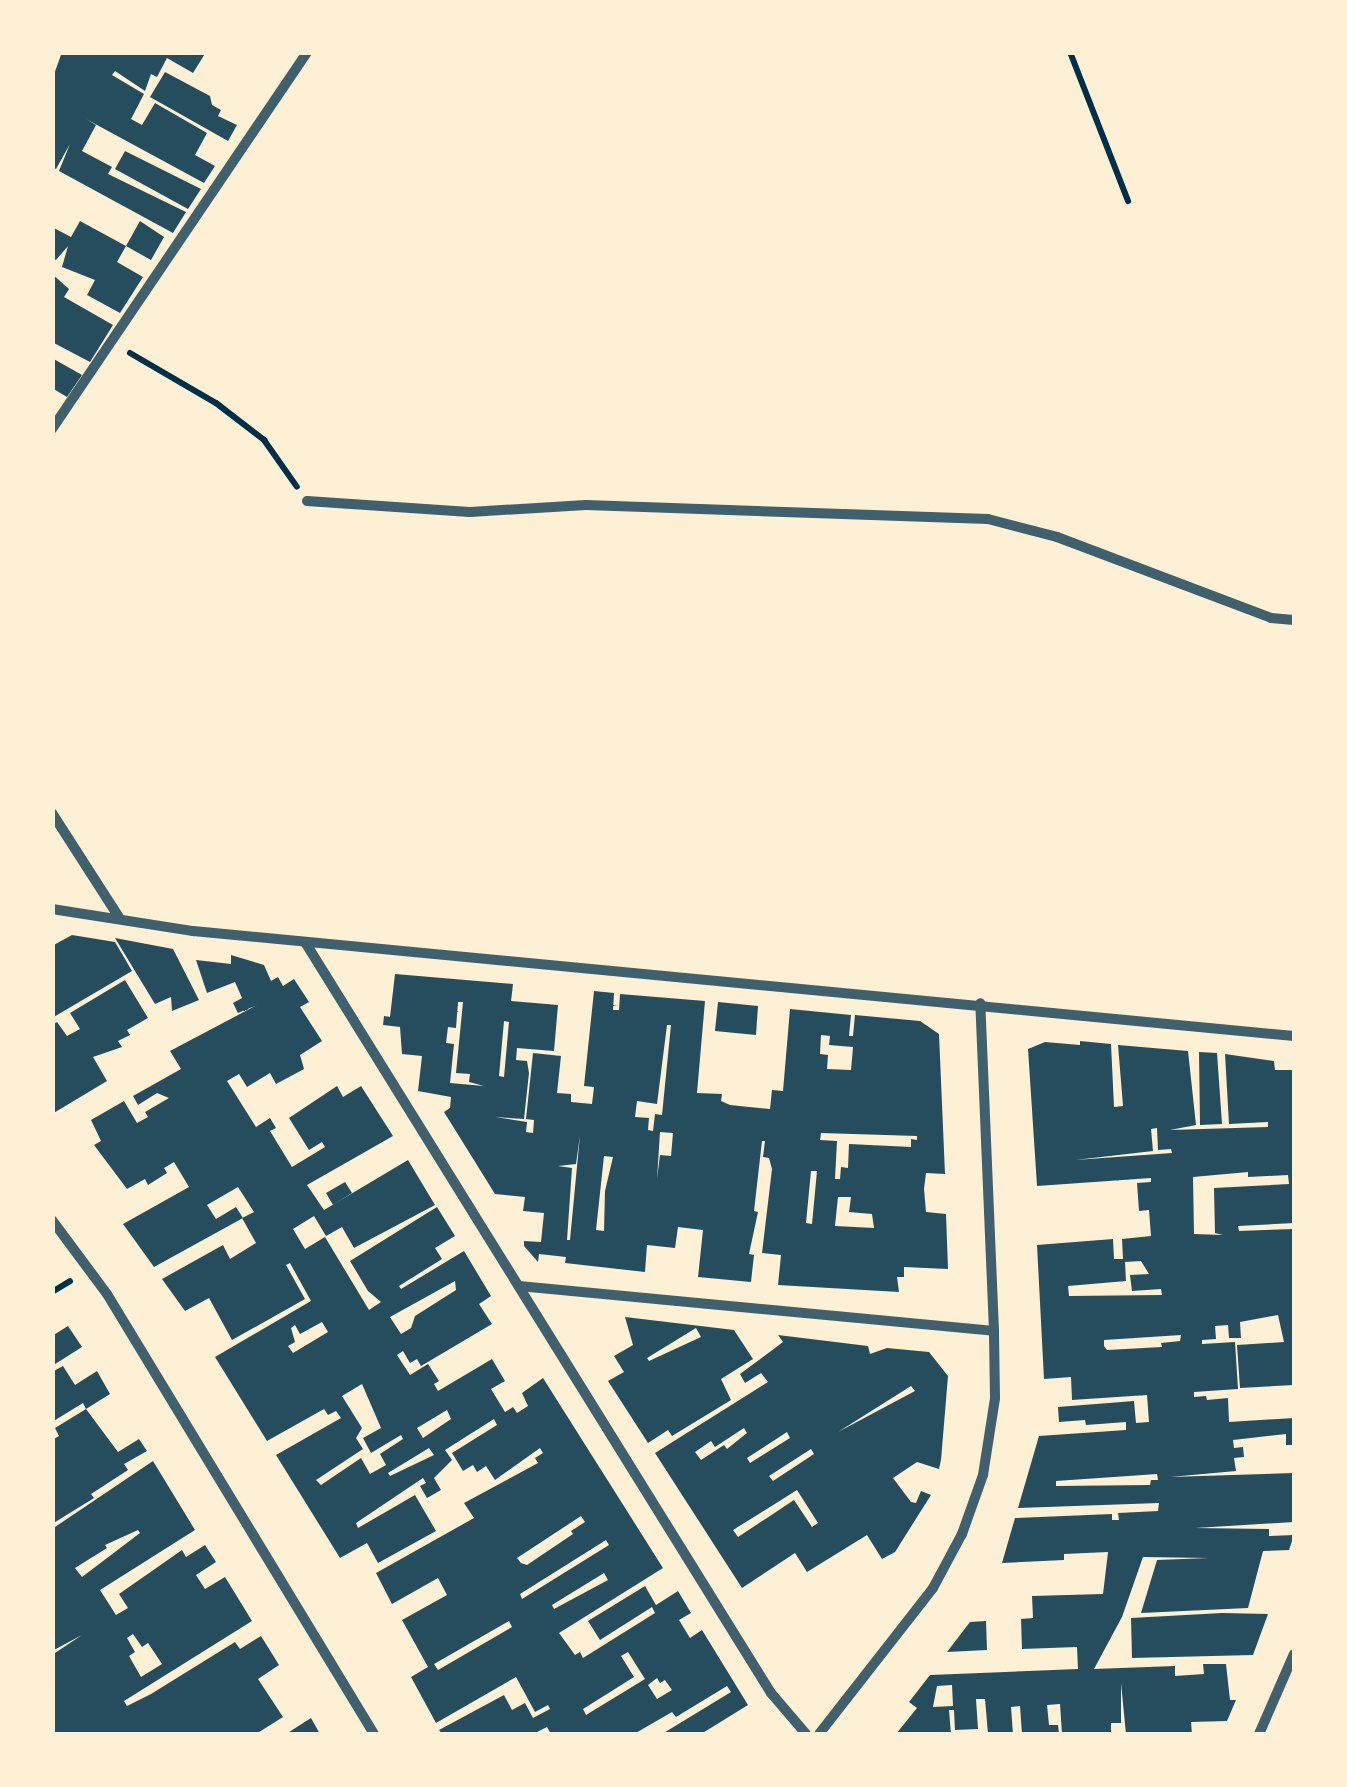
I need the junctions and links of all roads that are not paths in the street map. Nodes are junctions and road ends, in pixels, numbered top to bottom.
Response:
1 (306, 52) edge
2 (52, 429) edge
3 (306, 501) road end
4 (1294, 620) edge
5 (52, 814) edge
6 (52, 909) edge
7 (120, 919) junction
8 (306, 942) junction
9 (980, 1003) junction
10 (1294, 1036) edge
11 (52, 1220) edge
12 (518, 1286) junction
13 (994, 1331) junction
14 (1294, 1654) edge
15 (374, 1734) edge
16 (806, 1734) edge
17 (818, 1734) edge
18 (1259, 1734) edge

1 - 2 street
3 - 4 street
5 - 7 street
6 - 7 street
7 - 8 street
8 - 9 street
8 - 12 street
9 - 10 street
9 - 13 street
11 - 15 street
12 - 13 street
12 - 16 street
13 - 17 street
14 - 18 street

